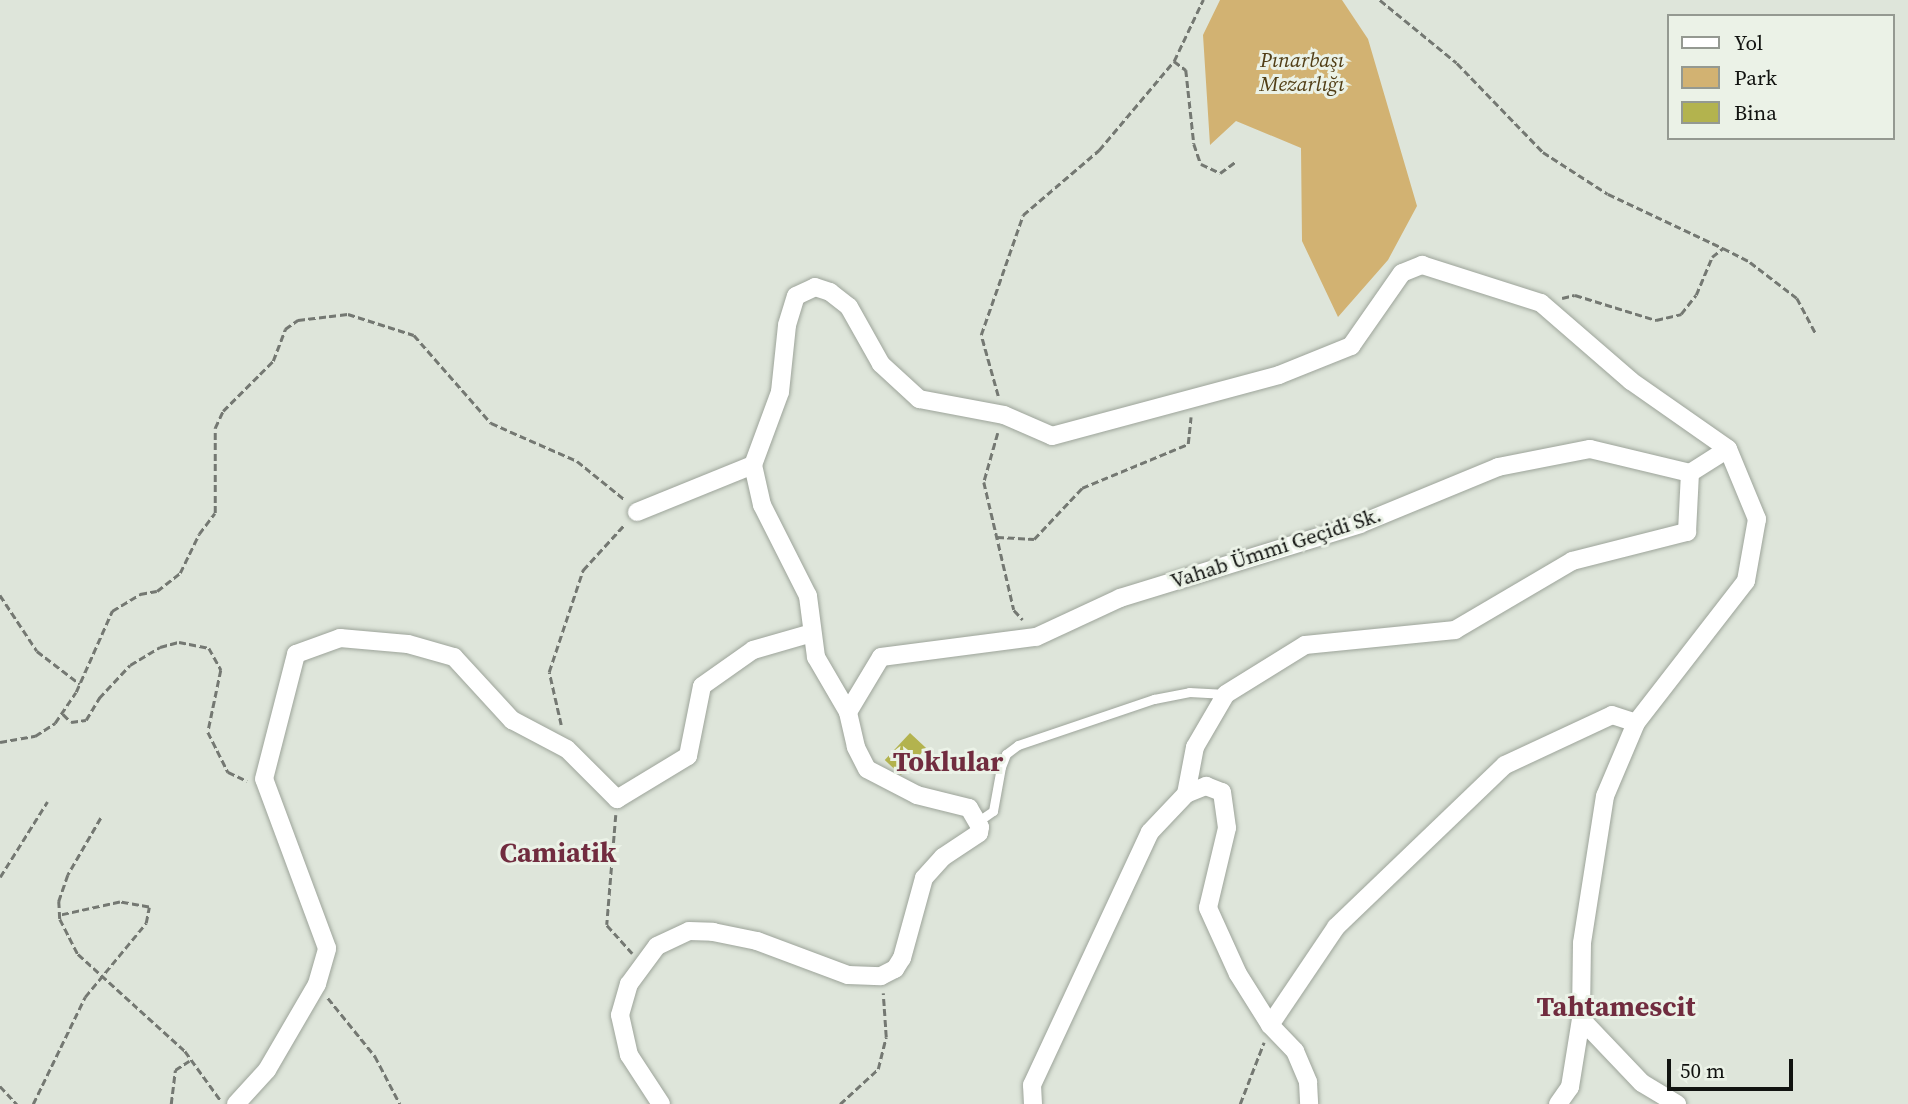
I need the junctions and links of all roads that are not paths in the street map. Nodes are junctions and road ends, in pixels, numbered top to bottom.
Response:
1 (1728, 449) junction
2 (753, 465) junction
3 (1690, 473) junction
4 (636, 512) road end
5 (812, 633) junction
6 (1226, 694) junction
7 (848, 712) junction
8 (1636, 723) junction
9 (1186, 794) junction
10 (979, 820) junction
11 (1581, 1019) junction
12 (1270, 1025) junction
13 (236, 1104) edge
14 (660, 1104) edge
15 (1033, 1104) edge
16 (1308, 1104) edge
17 (1558, 1104) edge
18 (1677, 1104) edge

1 - 2 street
1 - 3 street
1 - 8 street
2 - 4 street
2 - 5 street
3 - 6 street
3 - 7 street, Vahab Ümmi Geçidi Sk.
5 - 7 street
5 - 13 street
6 - 9 street
6 - 10 lane
7 - 10 street
8 - 11 street
8 - 12 street
9 - 12 street
9 - 15 street
10 - 14 street
11 - 17 street
11 - 18 street
12 - 16 street

